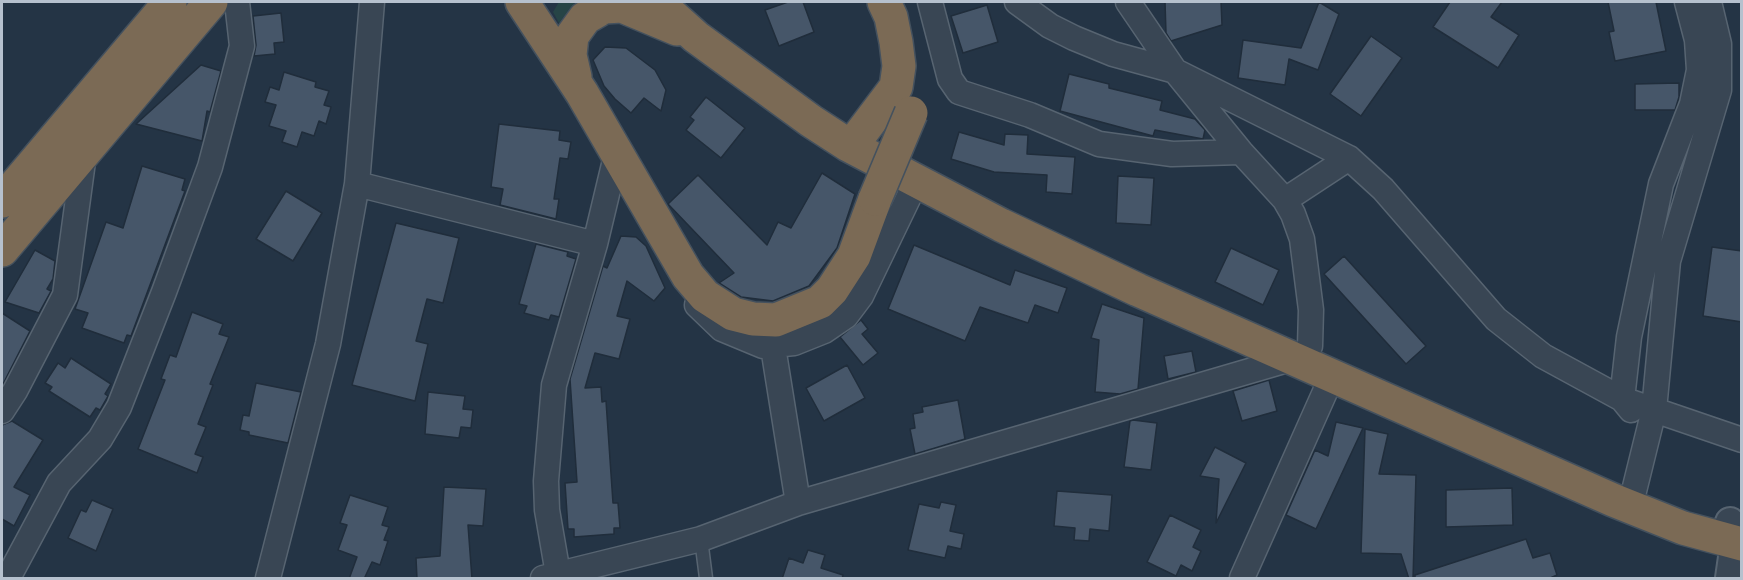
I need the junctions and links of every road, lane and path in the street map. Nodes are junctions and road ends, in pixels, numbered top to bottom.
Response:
1 (170, 2) edge
2 (211, 2) edge
3 (237, 2) edge
4 (372, 2) edge
5 (522, 2) edge
6 (657, 2) edge
7 (681, 2) edge
8 (884, 2) edge
9 (907, 2) edge
10 (930, 2) edge
11 (1017, 2) edge
12 (1128, 2) edge
13 (1687, 2) edge
14 (1709, 2) edge
15 (696, 37) junction
16 (1175, 71) junction
17 (582, 93) junction
18 (859, 136) junction
19 (617, 152) junction
20 (1241, 152) junction
21 (84, 154) junction
22 (1349, 158) junction
23 (916, 182) junction
24 (357, 184) junction
25 (1285, 200) junction
26 (2, 201) edge
27 (595, 244) junction
28 (2, 250) edge
29 (697, 306) dead end
30 (773, 347) junction
31 (1302, 352) junction
32 (1333, 374) junction
33 (1622, 399) junction
34 (2, 411) edge
35 (1652, 422) junction
36 (1742, 440) edge
37 (1634, 491) junction
38 (798, 503) junction
39 (1737, 533) edge
40 (701, 539) junction
41 (550, 576) edge
42 (8, 579) edge
43 (268, 579) edge
44 (706, 579) edge
45 (1242, 579) edge
46 (1730, 579) edge

1 - 26 highway
2 - 21 highway
3 - 42 street
4 - 24 street
5 - 17 highway
6 - 15 highway
7 - 18 highway
8 - 18 highway
9 - 19 highway, bridge
10 - 20 street
11 - 16 street
12 - 16 street
13 - 33 street
14 - 35 street
15 - 17 highway
15 - 23 highway
16 - 20 street
16 - 22 street
17 - 19 highway
18 - 31 highway
19 - 27 street
20 - 25 street
21 - 28 highway
21 - 34 street
22 - 25 street
22 - 33 street
23 - 30 street
23 - 31 highway
24 - 27 street
24 - 43 street
25 - 31 street
27 - 41 street
29 - 30 street
30 - 38 street
31 - 32 highway
31 - 37 highway
31 - 38 street
32 - 39 highway
32 - 45 street
33 - 35 street
35 - 36 street
35 - 37 street
37 - 39 highway
38 - 40 street
39 - 46 street
40 - 41 street
40 - 44 lane

